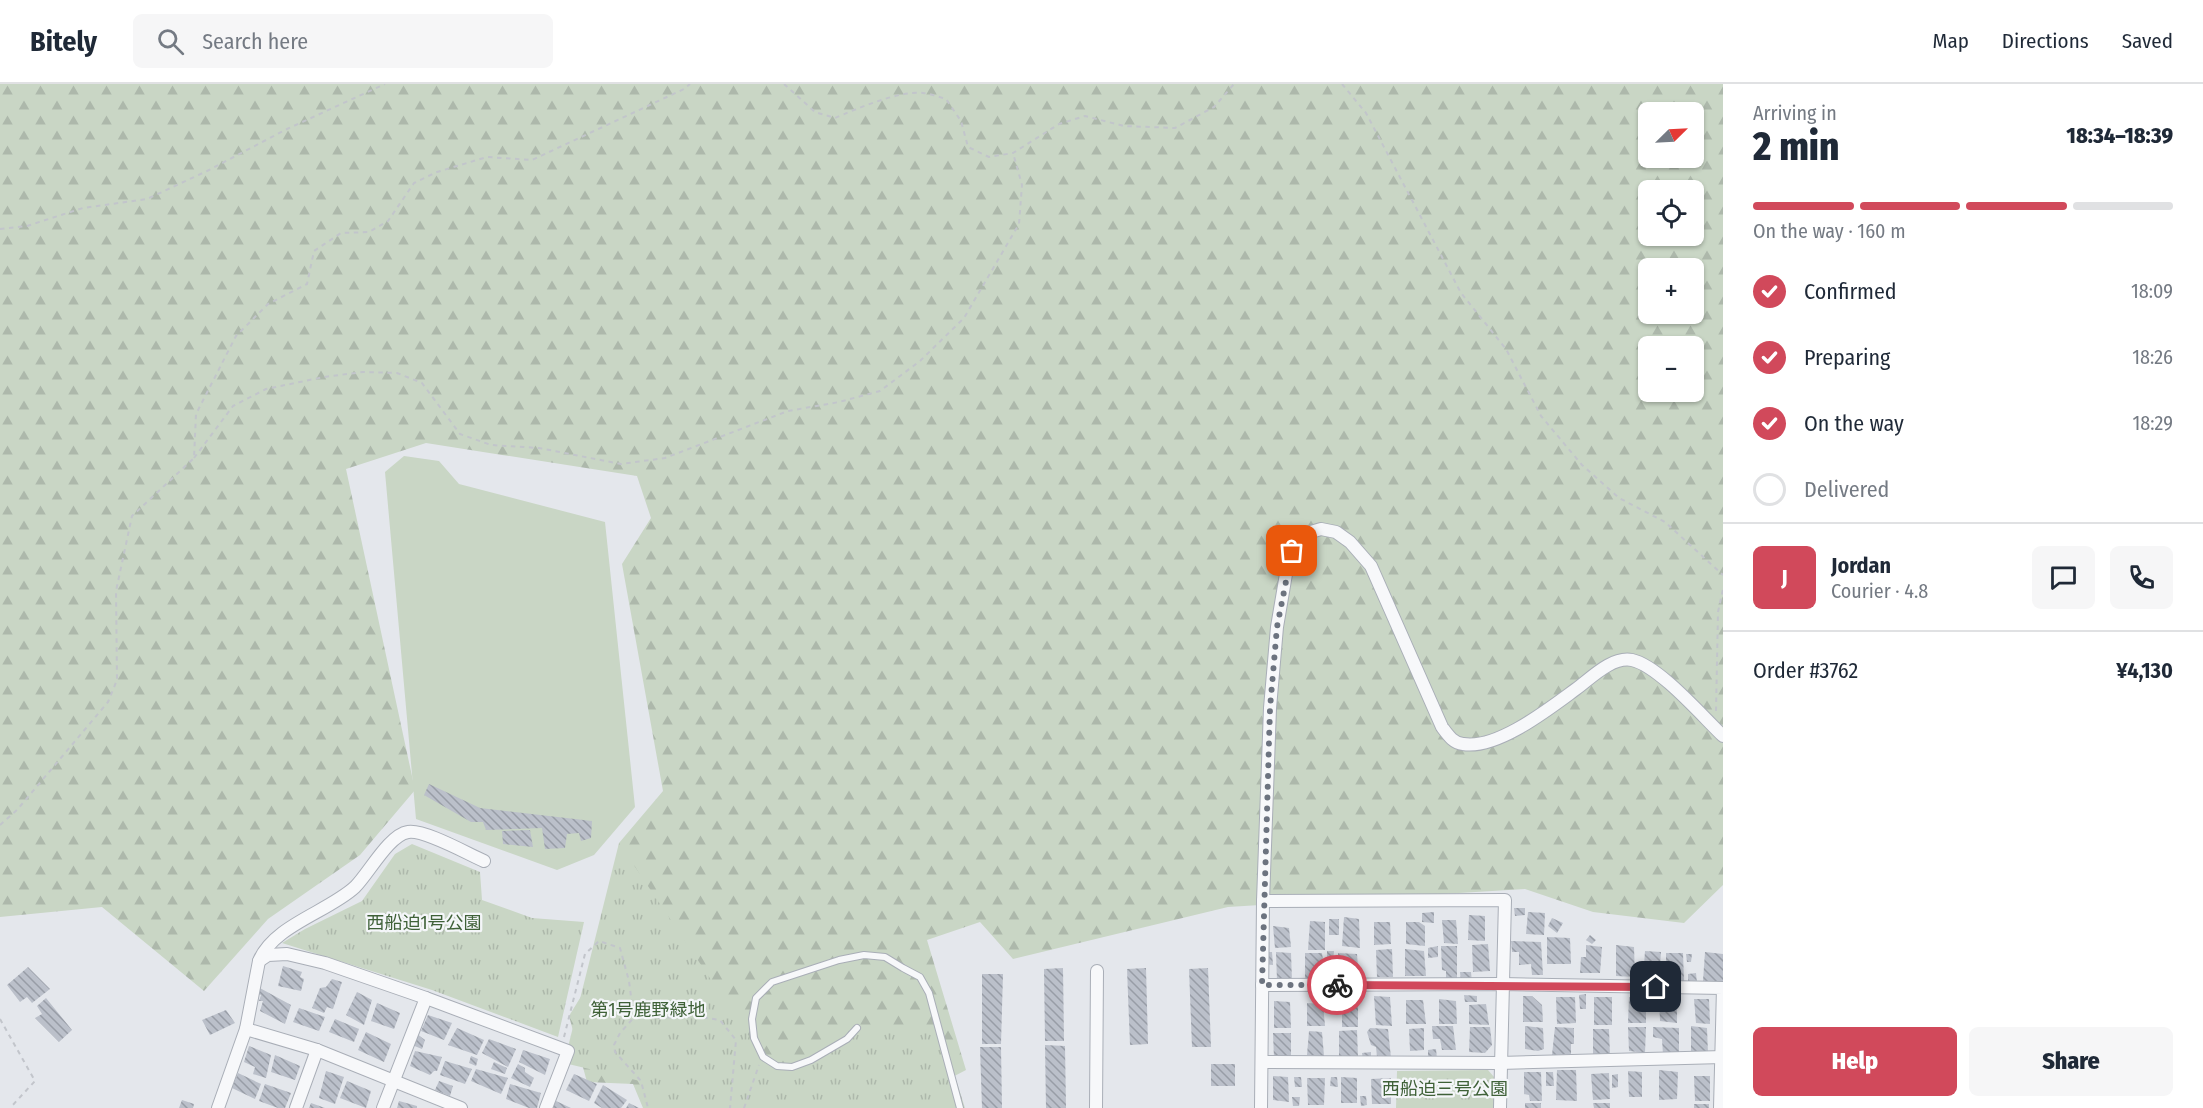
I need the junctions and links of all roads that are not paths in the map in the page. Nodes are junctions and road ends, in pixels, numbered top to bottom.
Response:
1 (1720, 734) edge
2 (484, 861) dead end
3 (1263, 901) junction
4 (259, 961) junction
5 (1097, 971) dead end
6 (1502, 984) junction
7 (1262, 985) junction
8 (426, 998) junction
9 (857, 1028) dead end
10 (246, 1029) junction
11 (317, 1050) junction
12 (1722, 1057) edge
13 (1262, 1062) junction
14 (1500, 1063) junction
15 (393, 1082) junction
16 (218, 1108) edge
17 (297, 1108) edge
18 (383, 1108) edge
19 (461, 1108) edge
20 (546, 1108) edge
21 (960, 1108) edge
22 (1096, 1108) edge
23 (1261, 1108) edge
24 (1500, 1108) edge
25 (1720, 1108) edge

1 - 3 street
2 - 4 street
3 - 6 street
3 - 7 street
4 - 8 street
4 - 10 street
5 - 22 street
6 - 7 street
6 - 12 street
6 - 14 street
7 - 13 street
8 - 15 street
8 - 20 street
9 - 21 lane
10 - 11 street
10 - 16 street
11 - 15 street
11 - 17 street
12 - 14 street
12 - 25 street
13 - 14 street
13 - 23 street
14 - 24 street
15 - 18 street
15 - 19 street

